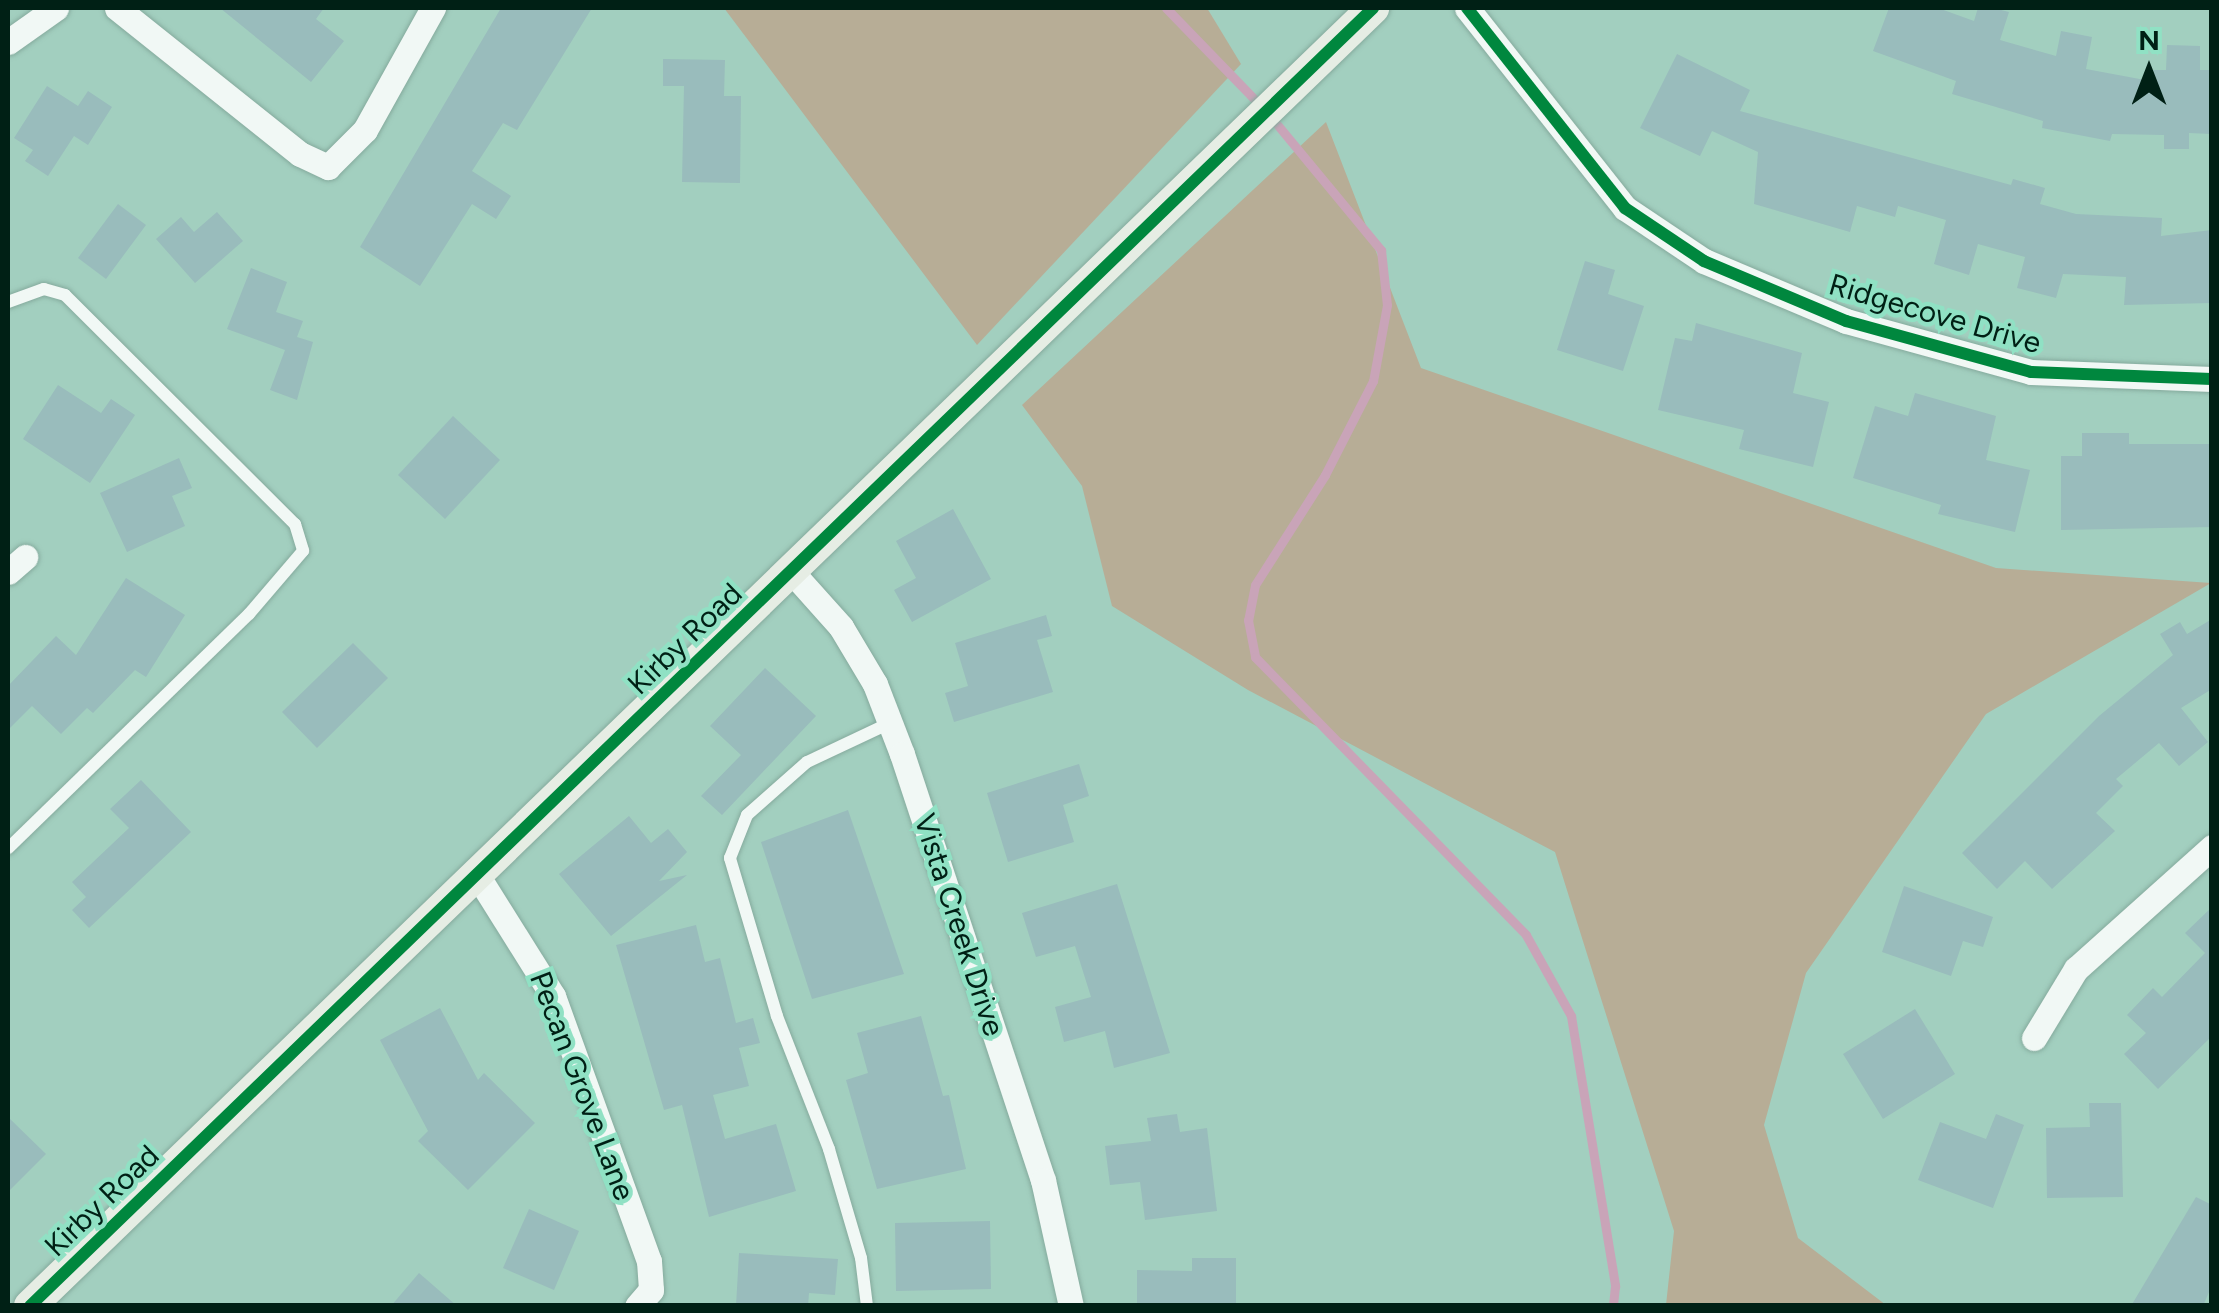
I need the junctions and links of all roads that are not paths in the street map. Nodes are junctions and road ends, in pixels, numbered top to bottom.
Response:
1 (56, 8) edge
2 (116, 8) edge
3 (433, 8) edge
4 (1373, 8) edge
5 (1466, 8) edge
6 (8, 42) edge
7 (8, 302) edge
8 (2212, 379) edge
9 (791, 571) junction
10 (890, 723) junction
11 (8, 848) edge
12 (2212, 848) edge
13 (476, 875) junction
14 (2034, 1038) dead end
15 (30, 1306) edge
16 (637, 1306) edge
17 (867, 1306) edge
18 (1071, 1306) edge

1 - 6 street
2 - 3 street
4 - 9 street, Kirby Road
5 - 8 street, Ridgecove Drive
7 - 11 lane
9 - 10 street, Vista Creek Drive
9 - 13 street, Kirby Road
10 - 17 lane
10 - 18 street, Vista Creek Drive
12 - 14 street
13 - 15 street, Kirby Road
13 - 16 street, Pecan Grove Lane

